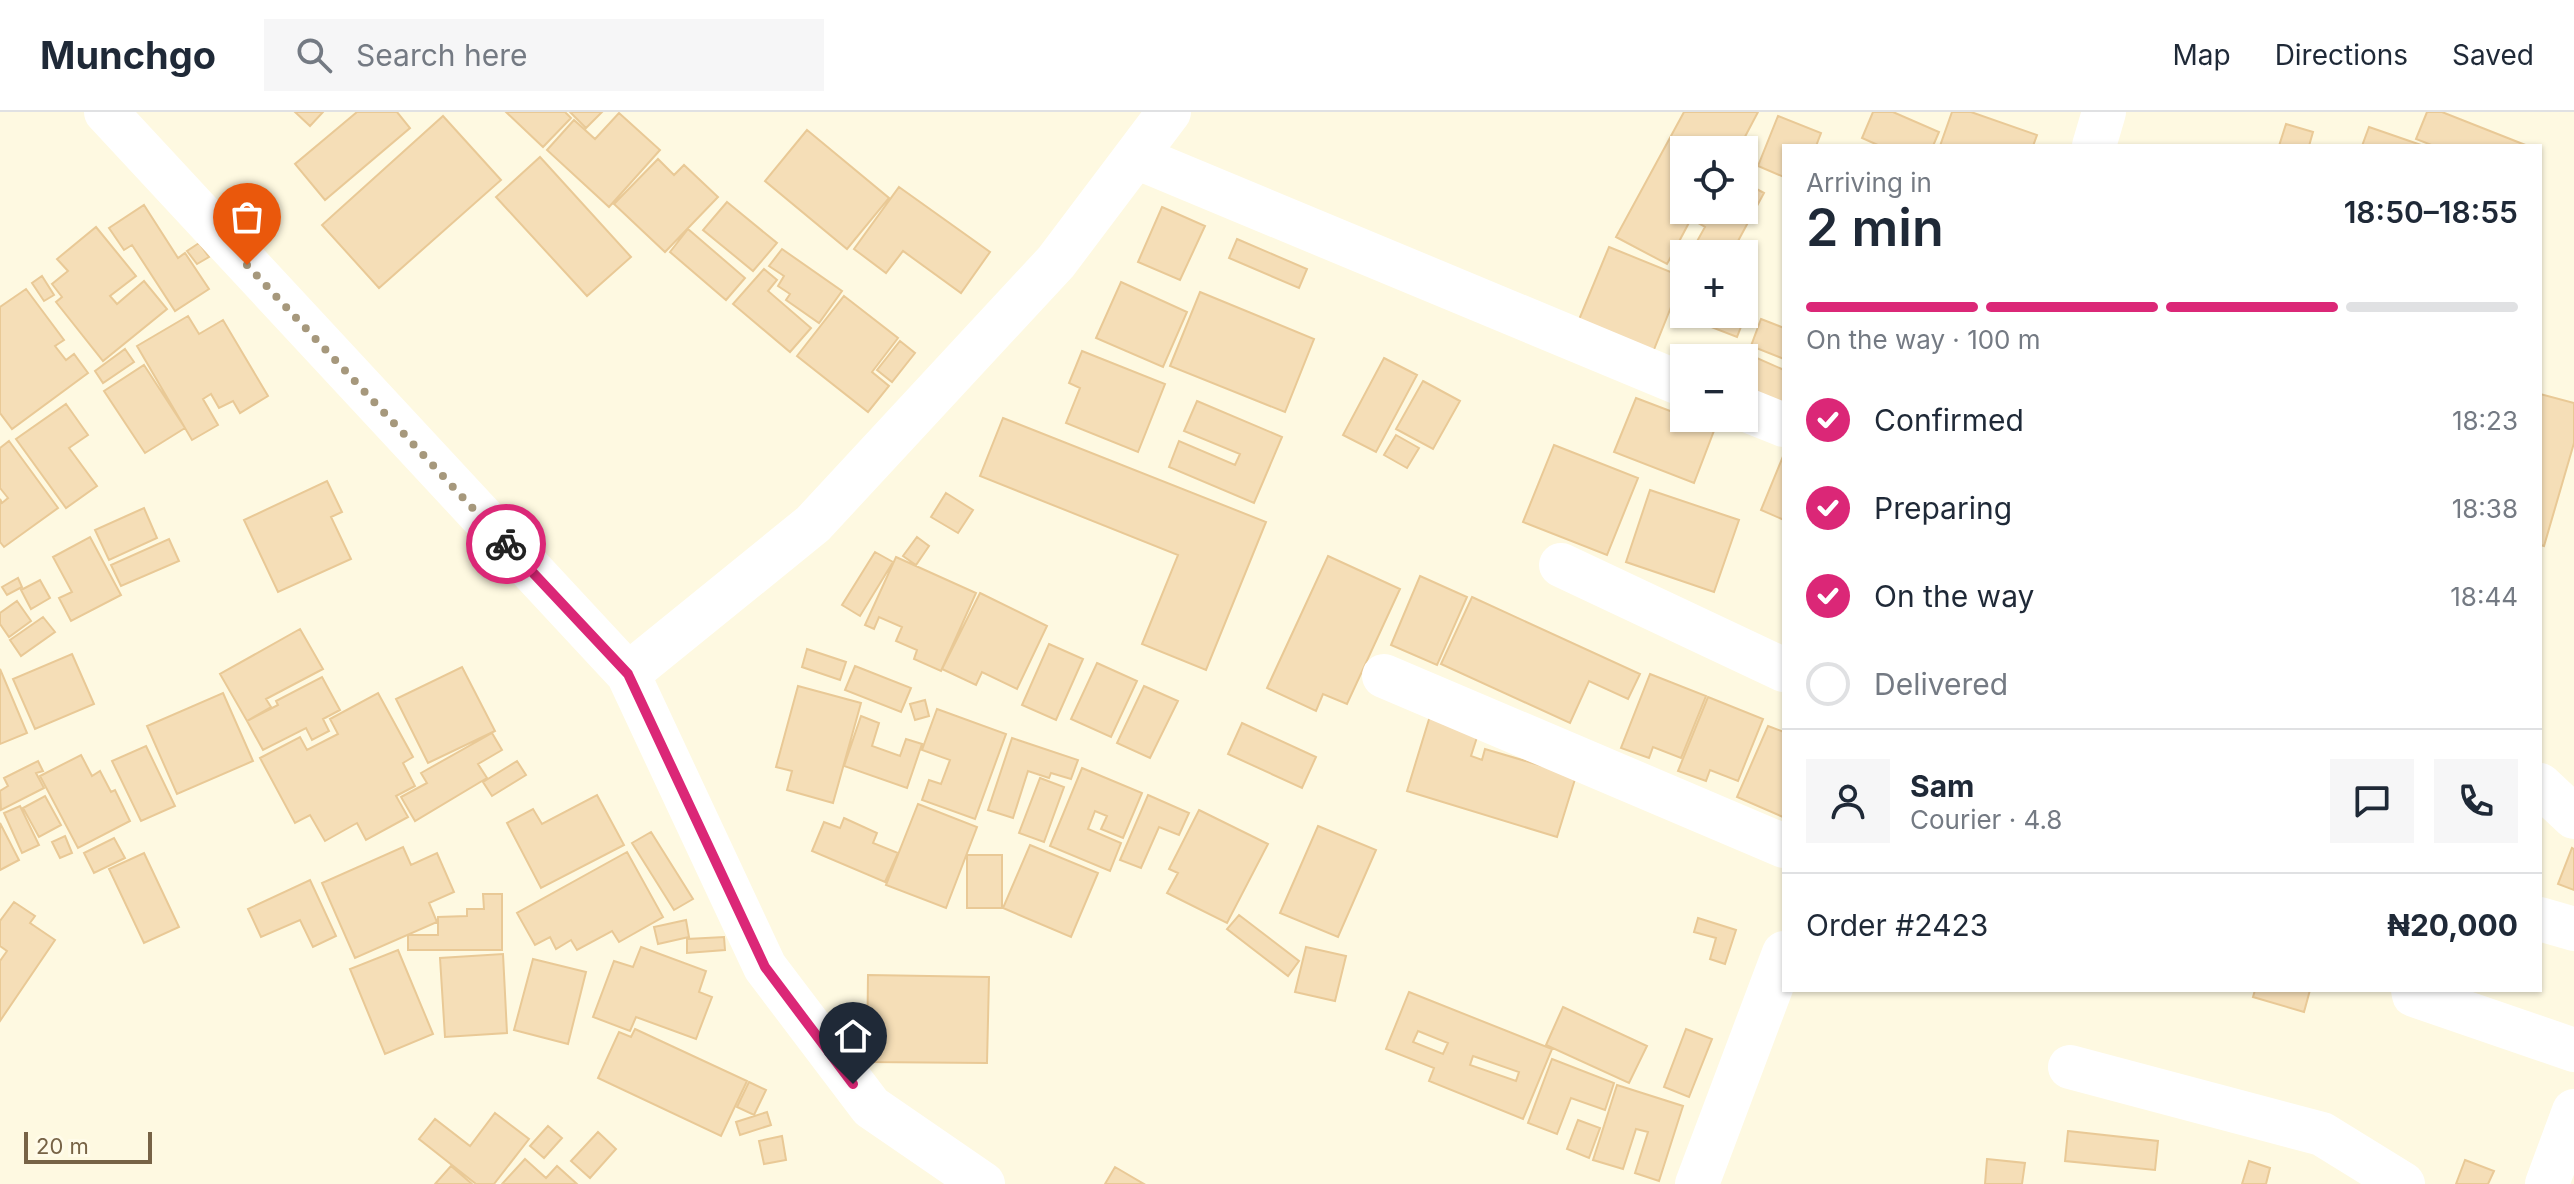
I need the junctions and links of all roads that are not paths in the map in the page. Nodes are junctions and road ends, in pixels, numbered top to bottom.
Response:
1 (106, 112) edge
2 (1169, 112) edge
3 (1136, 157) junction
4 (1670, 379) edge
5 (1758, 415) edge
6 (1782, 424) edge
7 (1561, 565) dead end
8 (1782, 669) edge
9 (628, 674) junction
10 (1384, 676) dead end
11 (2542, 787) edge
12 (2574, 817) edge
13 (1782, 845) edge
14 (2542, 920) edge
15 (2574, 929) edge
16 (1782, 958) edge
17 (2413, 992) edge
18 (2574, 1050) edge
19 (2070, 1067) dead end
20 (2574, 1111) edge
21 (983, 1184) edge
22 (1697, 1184) edge
23 (2403, 1184) edge
24 (2547, 1184) edge

1 - 9 street
2 - 3 street
3 - 4 street
3 - 9 street
5 - 6 street
7 - 8 street
9 - 21 street
10 - 13 street
11 - 12 street
14 - 15 street
16 - 22 street
17 - 18 street
19 - 23 street
20 - 24 street

